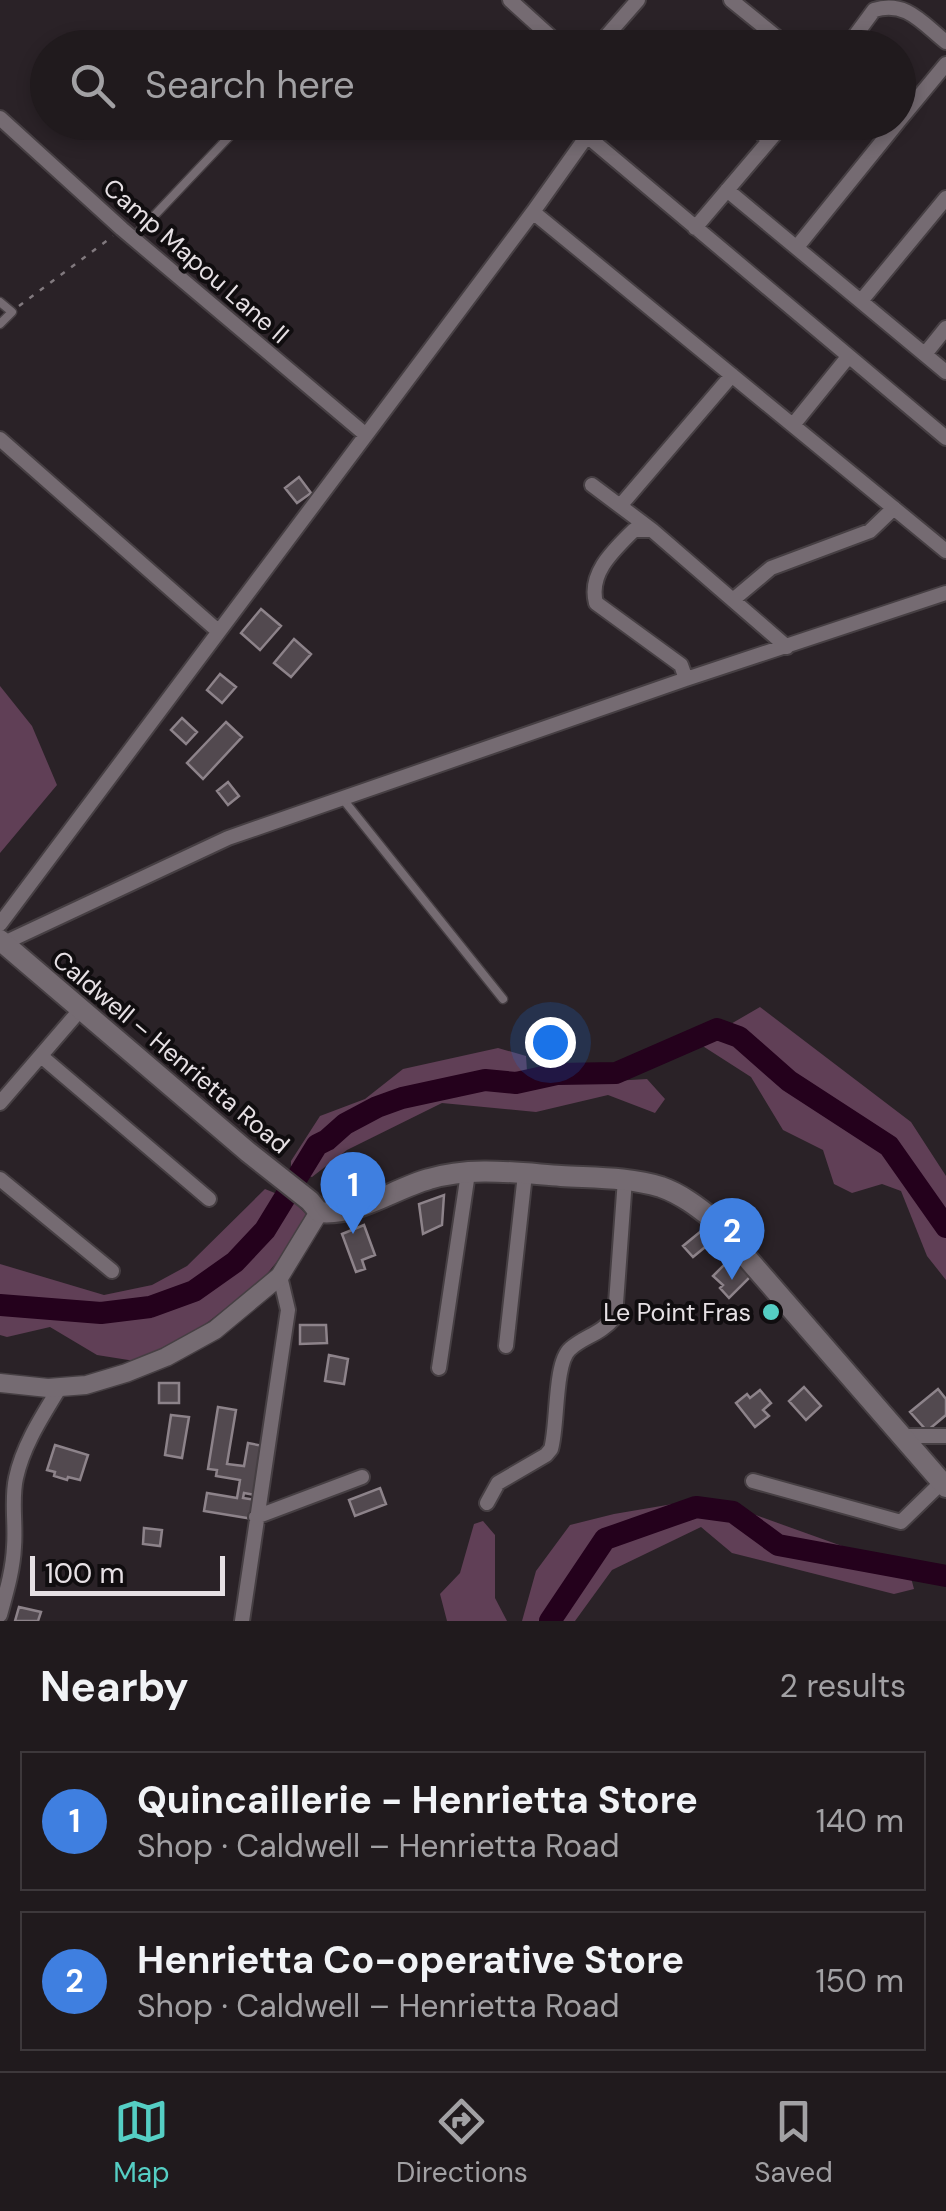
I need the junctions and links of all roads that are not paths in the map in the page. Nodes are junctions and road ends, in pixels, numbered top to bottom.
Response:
1 (510, 0) edge
2 (638, 0) edge
3 (731, 0) edge
4 (868, 5) edge
5 (543, 30) edge
6 (612, 30) edge
7 (768, 30) edge
8 (855, 30) edge
9 (946, 42) edge
10 (946, 64) edge
11 (916, 100) edge
12 (0, 118) edge
13 (225, 140) edge
14 (584, 140) edge
15 (592, 140) edge
16 (770, 140) edge
17 (883, 140) edge
18 (728, 190) junction
19 (946, 198) edge
20 (533, 212) junction
21 (695, 228) junction
22 (128, 234) junction
23 (797, 247) junction
24 (861, 301) junction
25 (0, 302) edge
26 (0, 324) edge
27 (946, 328) edge
28 (926, 354) junction
29 (848, 356) junction
30 (946, 372) edge
31 (732, 375) junction
32 (793, 425) junction
33 (366, 435) junction
34 (946, 438) edge
35 (0, 439) edge
36 (592, 485) dead end
37 (620, 506) junction
38 (894, 508) junction
39 (652, 530) junction
40 (946, 551) edge
41 (946, 593) edge
42 (734, 599) junction
43 (218, 631) junction
44 (787, 646) junction
45 (686, 680) junction
46 (342, 798) junction
47 (1, 936) edge
48 (504, 999) dead end
49 (80, 1010) junction
50 (41, 1056) junction
51 (0, 1103) edge
52 (468, 1173) junction
53 (524, 1174) junction
54 (0, 1179) edge
55 (625, 1179) junction
56 (209, 1199) dead end
57 (314, 1206) junction
58 (112, 1271) dead end
59 (280, 1276) junction
60 (506, 1346) dead end
61 (438, 1368) dead end
62 (0, 1383) edge
63 (60, 1387) junction
64 (902, 1436) junction
65 (946, 1436) edge
66 (362, 1477) dead end
67 (753, 1480) dead end
68 (944, 1484) edge
69 (487, 1503) dead end
70 (256, 1518) junction
71 (5, 1576) edge
72 (0, 1615) edge
73 (242, 1621) edge

1 - 5 street
2 - 6 street
3 - 7 street
4 - 8 street
4 - 9 street
10 - 11 street
12 - 22 street, Camp Mapou Lane II
13 - 22 lane
14 - 20 street
15 - 21 street
16 - 18 street
17 - 23 street
18 - 21 street
18 - 23 street
19 - 24 street
20 - 31 street
20 - 33 street
21 - 29 street
22 - 33 street, Camp Mapou Lane II
23 - 24 street
24 - 28 street
25 - 26 lane
27 - 28 street
28 - 30 street
29 - 32 street
29 - 34 street
31 - 32 street
31 - 37 street
32 - 38 street
33 - 43 street
35 - 43 street
36 - 37 street
37 - 39 street
38 - 40 street
38 - 42 street
39 - 42 street
39 - 45 street
41 - 44 street
42 - 44 street
43 - 47 street
44 - 45 street
45 - 46 street
46 - 47 street
46 - 48 lane
47 - 49 main road, Caldwell – Henrietta Road
49 - 50 street
49 - 57 main road, Caldwell – Henrietta Road
50 - 51 street
50 - 56 street
52 - 53 main road
52 - 57 main road
52 - 61 street
53 - 55 main road
53 - 60 street
54 - 58 street
55 - 64 main road
55 - 69 street
57 - 59 street
59 - 63 street
59 - 70 street
62 - 63 street
63 - 71 street
64 - 65 street
64 - 68 main road
66 - 70 street
67 - 68 street
70 - 73 street
71 - 72 street

